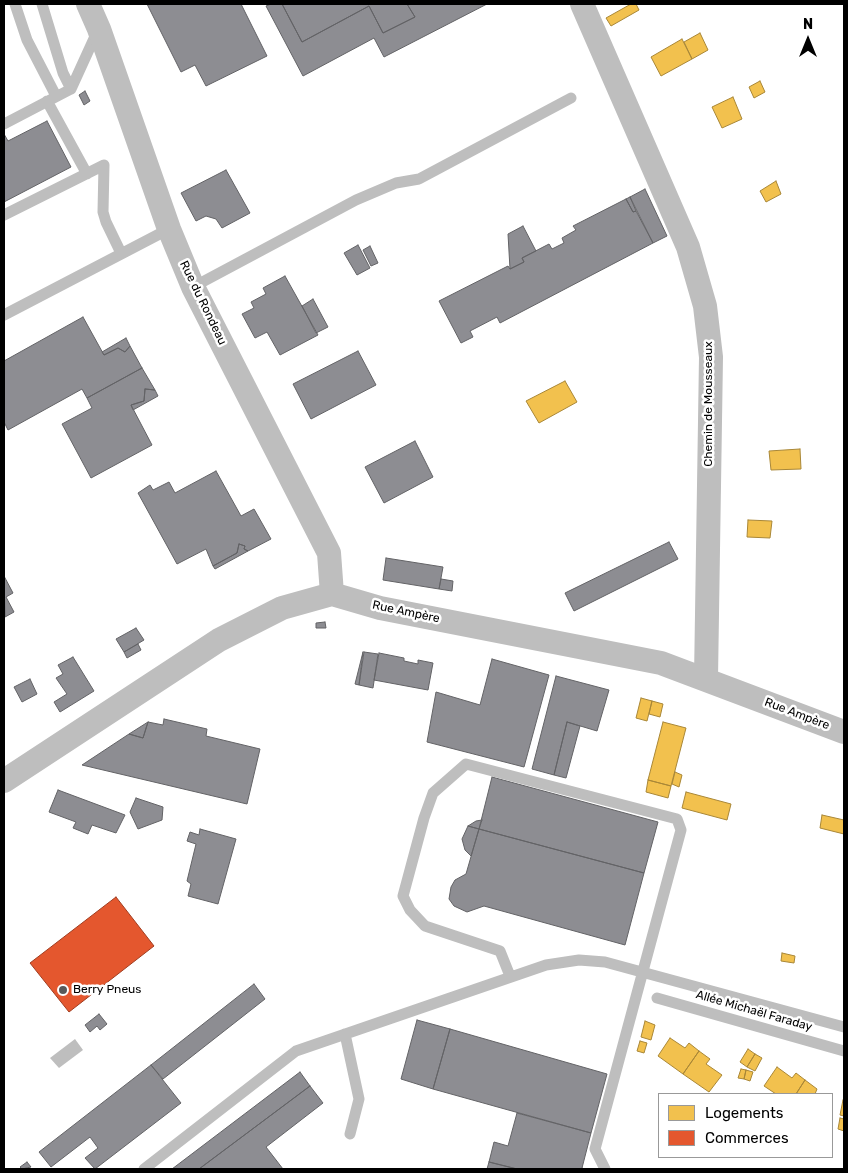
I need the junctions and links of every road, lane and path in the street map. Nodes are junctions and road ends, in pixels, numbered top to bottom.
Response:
1 (16, 4) edge
2 (42, 4) edge
3 (88, 4) edge
4 (582, 4) edge
5 (99, 29) junction
6 (71, 89) junction
7 (571, 98) dead end
8 (52, 99) junction
9 (4, 124) edge
10 (87, 174) junction
11 (4, 215) edge
12 (169, 229) junction
13 (121, 253) junction
14 (193, 287) junction
15 (4, 315) edge
16 (332, 594) junction
17 (706, 678) junction
18 (844, 732) edge
19 (4, 781) edge
20 (645, 972) junction
21 (510, 976) junction
22 (657, 998) dead end
23 (844, 1027) edge
24 (345, 1034) junction
25 (844, 1051) edge
26 (350, 1134) dead end
27 (144, 1169) edge
28 (605, 1169) edge

1 - 8 lane
2 - 6 lane
3 - 5 street, Rue du Rondeau
4 - 17 street, Chemin de Mousseaux
5 - 6 lane
5 - 12 street, Rue du Rondeau
6 - 8 lane
7 - 14 lane
8 - 9 lane
8 - 10 lane
10 - 11 lane
10 - 13 lane
12 - 13 lane
12 - 14 street, Rue du Rondeau
13 - 15 lane
14 - 16 street, Rue du Rondeau
16 - 17 street, Rue Ampère
16 - 19 street
17 - 18 street, Rue Ampère
20 - 21 lane
20 - 21 lane
20 - 23 lane
20 - 28 lane
21 - 24 lane
22 - 25 lane, Allée Michaël Faraday
24 - 26 lane
24 - 27 lane

